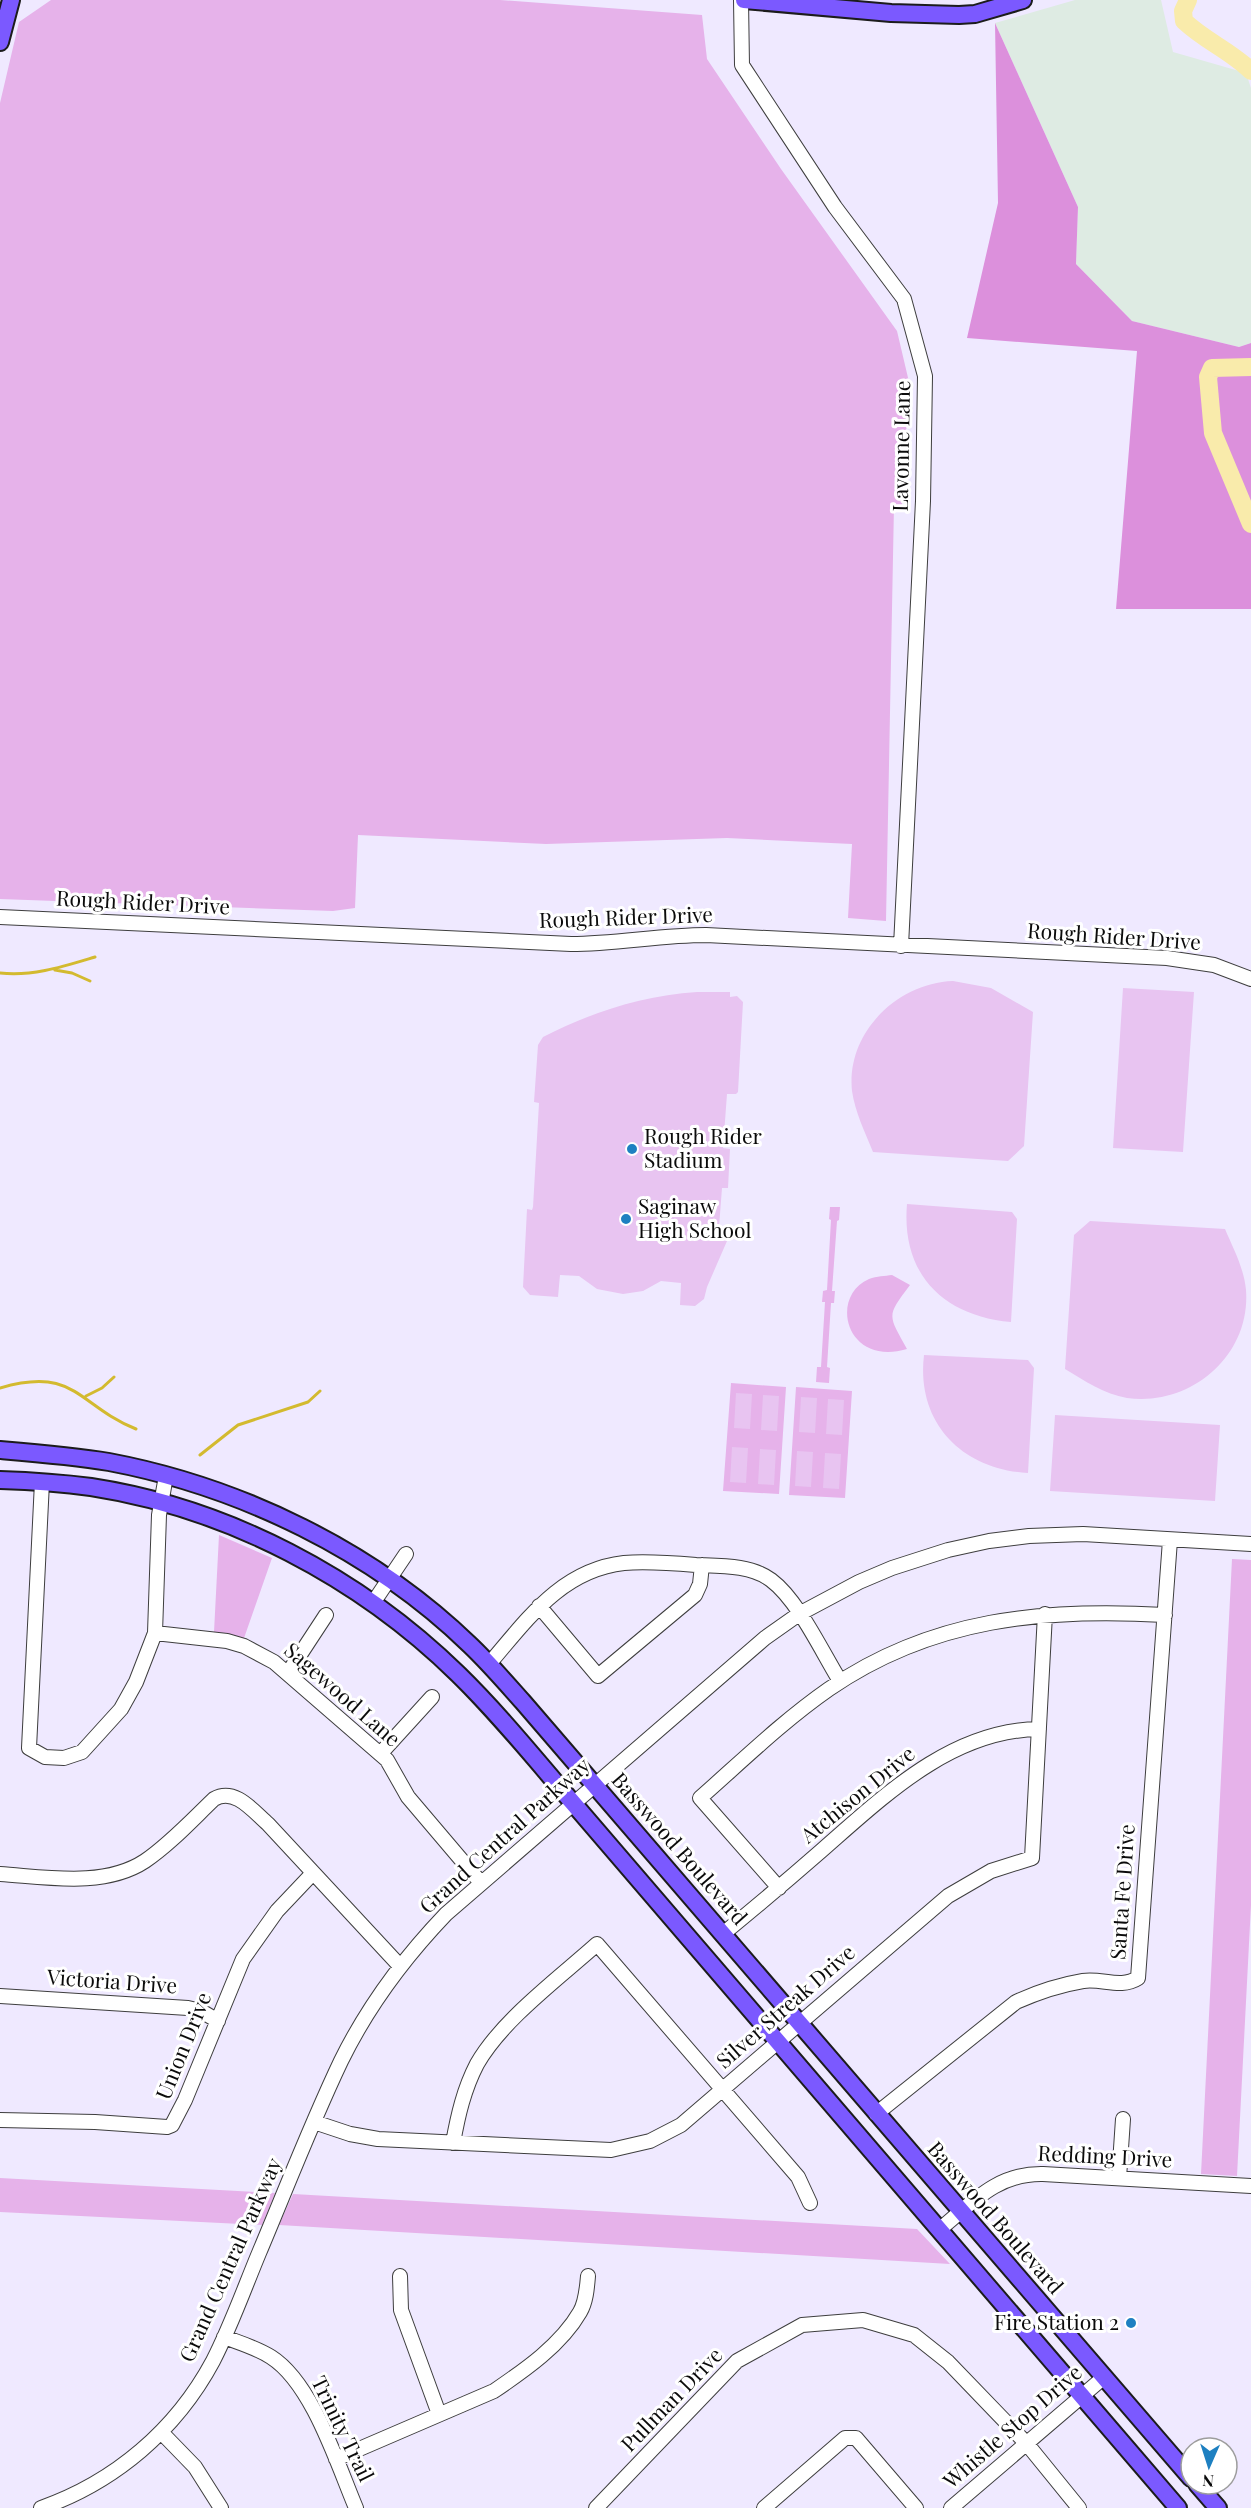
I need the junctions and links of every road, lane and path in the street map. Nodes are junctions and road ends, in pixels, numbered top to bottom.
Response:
1 (11, 0) edge
2 (17, 0) edge
3 (743, 0) edge
4 (1023, 0) edge
5 (6, 17) junction
6 (0, 42) edge
7 (0, 917) edge
8 (902, 946) junction
9 (1251, 979) edge
10 (0, 1449) edge
11 (166, 1476) junction
12 (0, 1479) edge
13 (42, 1482) junction
14 (161, 1503) junction
15 (1170, 1540) junction
16 (1251, 1544) edge
17 (406, 1554) dead end
18 (702, 1565) junction
19 (388, 1580) junction
20 (373, 1603) junction
21 (539, 1606) junction
22 (799, 1614) junction
23 (1045, 1614) junction
24 (1166, 1614) junction
25 (326, 1615) dead end
26 (155, 1633) junction
27 (489, 1664) junction
28 (288, 1673) junction
29 (840, 1682) junction
30 (432, 1697) dead end
31 (1039, 1730) junction
32 (381, 1753) junction
33 (593, 1785) junction
34 (573, 1803) junction
35 (0, 1874) edge
36 (313, 1874) junction
37 (481, 1883) junction
38 (778, 1888) junction
39 (724, 1933) junction
40 (399, 1965) junction
41 (0, 1996) edge
42 (218, 2021) junction
43 (800, 2023) junction
44 (777, 2042) junction
45 (721, 2090) junction
46 (876, 2114) junction
47 (1123, 2119) dead end
48 (0, 2121) edge
49 (314, 2122) junction
50 (453, 2143) junction
51 (1119, 2178) junction
52 (1251, 2186) edge
53 (810, 2203) dead end
54 (961, 2212) junction
55 (939, 2230) junction
56 (400, 2276) dead end
57 (588, 2276) dead end
58 (224, 2337) junction
59 (1103, 2378) junction
60 (1082, 2396) junction
61 (439, 2414) junction
62 (162, 2433) junction
63 (1027, 2444) junction
64 (336, 2460) junction
65 (1179, 2464) edge
66 (1208, 2496) edge
67 (41, 2508) edge
68 (221, 2508) edge
69 (356, 2508) edge
70 (596, 2508) edge
71 (764, 2508) edge
72 (916, 2508) edge
73 (951, 2508) edge
74 (1079, 2508) edge
75 (1178, 2508) edge
76 (1218, 2508) edge

1 - 5 main road
2 - 5 main road
3 - 4 main road
3 - 8 street, Lavonne Lane
5 - 6 main road
7 - 8 street, Rough Rider Drive
8 - 9 street, Rough Rider Drive
10 - 11 main road, Basswood Boulevard
11 - 14 street
11 - 19 main road, Basswood Boulevard
12 - 13 main road
13 - 14 main road
13 - 26 street
14 - 20 main road
14 - 26 street
15 - 16 street, Grand Central Parkway
15 - 22 street, Grand Central Parkway
15 - 24 street, Santa Fe Drive
17 - 19 street
18 - 21 street
18 - 21 street
18 - 22 street
19 - 20 street
19 - 27 main road, Basswood Boulevard
20 - 34 main road
21 - 27 street
22 - 29 street
22 - 33 street, Grand Central Parkway
23 - 24 street
23 - 29 street
23 - 31 street, Silver Streak Drive
24 - 46 street, Santa Fe Drive
25 - 28 street
26 - 28 street, Sagewood Lane
27 - 33 main road, Basswood Boulevard
28 - 32 street, Sagewood Lane
29 - 38 street
30 - 32 street
31 - 38 street, Atchison Drive
31 - 43 street, Silver Streak Drive
32 - 37 street, Sagewood Lane
33 - 34 street, Grand Central Parkway
33 - 39 main road, Basswood Boulevard
34 - 37 street, Grand Central Parkway
34 - 44 main road
35 - 36 street
36 - 40 street
36 - 42 street, Union Drive
37 - 40 street, Grand Central Parkway
38 - 39 street, Atchison Drive
39 - 43 main road, Basswood Boulevard
40 - 49 street, Grand Central Parkway
41 - 42 street, Victoria Drive
42 - 48 street, Union Drive
43 - 44 street, Silver Streak Drive
43 - 46 main road, Basswood Boulevard
44 - 45 street, Silver Streak Drive
44 - 55 main road
45 - 50 street, Silver Streak Drive
45 - 50 street
45 - 53 street
46 - 54 main road, Basswood Boulevard
47 - 51 street
49 - 50 street, Silver Streak Drive
49 - 58 street, Grand Central Parkway
51 - 52 street, Redding Drive
51 - 54 street, Redding Drive
54 - 55 street, Redding Drive
54 - 59 main road, Basswood Boulevard
55 - 60 main road
56 - 61 street
57 - 61 street
58 - 62 street, Grand Central Parkway
58 - 64 street, Trinity Trail
59 - 60 street, Whistle Stop Drive
59 - 65 main road, Basswood Boulevard
60 - 63 street, Whistle Stop Drive
60 - 75 main road
61 - 64 street
62 - 67 street, Grand Central Parkway
62 - 68 street
63 - 70 street, Pullman Drive
63 - 73 street, Whistle Stop Drive
63 - 74 street, Pullman Drive
64 - 69 street, Trinity Trail
66 - 76 main road
71 - 72 street

